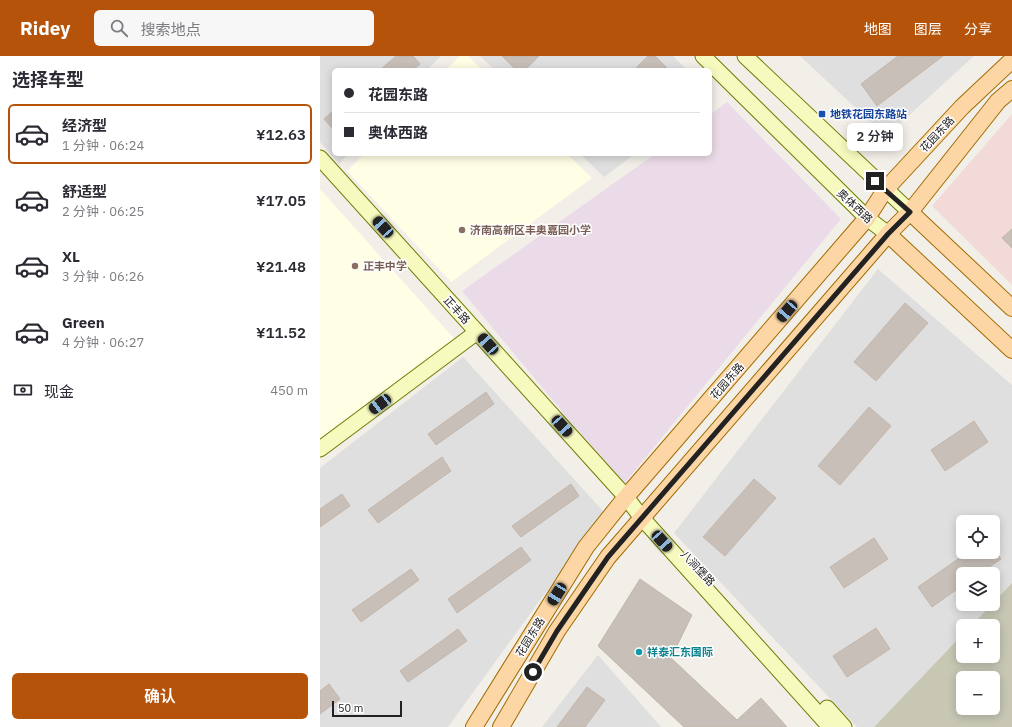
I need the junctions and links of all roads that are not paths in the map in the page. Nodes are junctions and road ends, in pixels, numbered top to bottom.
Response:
1 (703, 56) edge
2 (745, 56) edge
3 (1012, 60) edge
4 (1012, 88) edge
5 (320, 158) edge
6 (885, 190) junction
7 (910, 212) junction
8 (867, 218) junction
9 (888, 234) junction
10 (1012, 308) edge
11 (477, 332) junction
12 (1012, 350) edge
13 (320, 449) edge
14 (626, 497) junction
15 (644, 515) junction
16 (474, 727) edge
17 (501, 727) edge
18 (830, 727) edge
19 (844, 727) edge

1 - 8 street, 奥体西路
2 - 6 street
3 - 6 main road, 花园东路
4 - 7 main road, 花园东路
5 - 11 street, 正丰路
6 - 7 street
6 - 8 main road, 花园东路
7 - 9 main road, 花园东路
7 - 10 main road
8 - 9 street, 奥体西路
8 - 14 main road, 花园东路
9 - 12 main road, 奥体西路
9 - 15 main road, 花园东路
11 - 13 street
11 - 14 street, 正丰路
14 - 15 street, 八涧堡路
14 - 16 main road, 花园东路
15 - 17 main road, 花园东路
15 - 18 street, 八涧堡路
15 - 19 street, 八涧堡路

